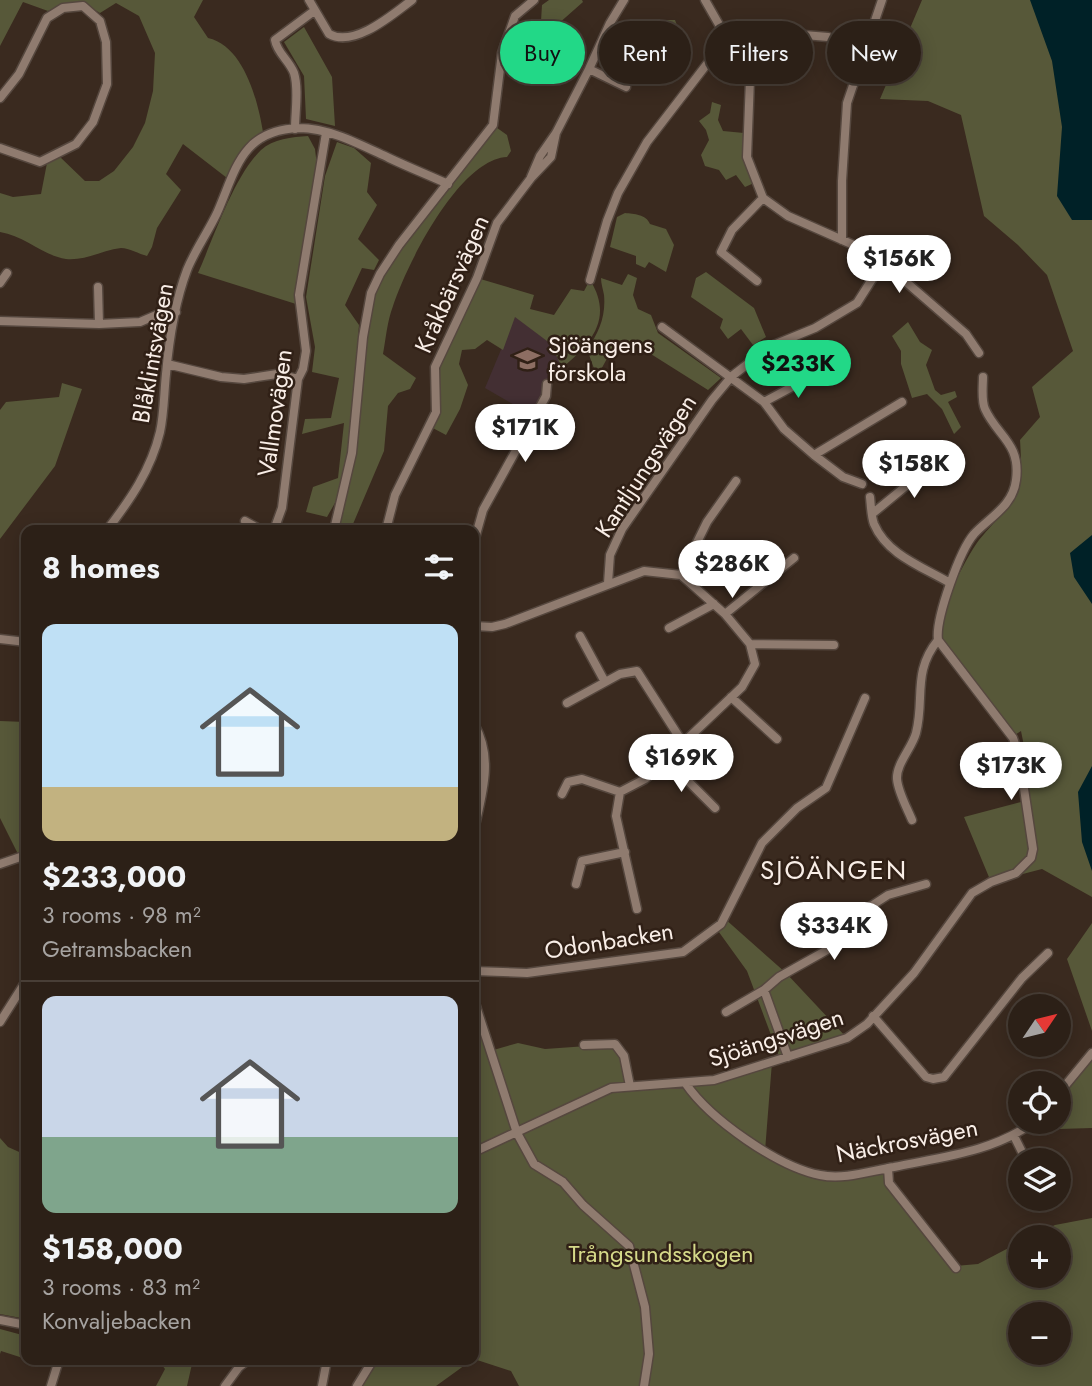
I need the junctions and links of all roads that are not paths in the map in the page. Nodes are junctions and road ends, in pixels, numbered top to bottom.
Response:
1 (309, 0) edge
2 (412, 0) edge
3 (534, 0) edge
4 (624, 0) edge
5 (705, 0) edge
6 (882, 0) edge
7 (314, 11) junction
8 (716, 21) edge
9 (705, 67) edge
10 (589, 69) junction
11 (750, 84) edge
12 (626, 87) dead end
13 (0, 98) edge
14 (295, 129) junction
15 (326, 133) junction
16 (0, 148) edge
17 (448, 184) junction
18 (763, 198) junction
19 (842, 240) junction
20 (883, 262) junction
21 (7, 272) dead end
22 (590, 280) dead end
23 (757, 281) dead end
24 (0, 283) edge
25 (98, 286) dead end
26 (176, 312) junction
27 (0, 321) edge
28 (99, 324) junction
29 (662, 327) dead end
30 (979, 353) dead end
31 (167, 365) junction
32 (818, 373) dead end
33 (732, 376) junction
34 (983, 377) dead end
35 (298, 379) junction
36 (547, 384) dead end
37 (764, 402) junction
38 (902, 402) dead end
39 (814, 455) junction
40 (903, 467) dead end
41 (736, 481) dead end
42 (862, 484) dead end
43 (870, 497) dead end
44 (872, 514) junction
45 (245, 521) dead end
46 (111, 525) edge
47 (252, 525) edge
48 (276, 525) edge
49 (335, 525) edge
50 (387, 525) edge
51 (479, 525) edge
52 (794, 558) dead end
53 (681, 575) junction
54 (608, 583) junction
55 (950, 583) junction
56 (714, 604) junction
57 (725, 614) junction
58 (479, 626) edge
59 (669, 628) dead end
60 (580, 636) dead end
61 (0, 639) edge
62 (938, 639) junction
63 (21, 641) edge
64 (750, 644) junction
65 (834, 645) dead end
66 (605, 682) junction
67 (731, 698) junction
68 (865, 698) dead end
69 (567, 703) dead end
70 (479, 732) edge
71 (777, 739) dead end
72 (683, 743) junction
73 (668, 761) junction
74 (620, 792) junction
75 (562, 794) dead end
76 (479, 808) edge
77 (715, 808) dead end
78 (912, 820) dead end
79 (625, 852) junction
80 (21, 857) edge
81 (0, 864) edge
82 (576, 884) dead end
83 (926, 884) dead end
84 (637, 909) dead end
85 (1048, 953) dead end
86 (479, 971) edge
87 (21, 989) edge
88 (765, 990) junction
89 (726, 1012) dead end
90 (873, 1016) junction
91 (0, 1022) edge
92 (479, 1026) edge
93 (584, 1045) dead end
94 (1092, 1053) edge
95 (788, 1057) junction
96 (1071, 1078) edge
97 (686, 1084) junction
98 (631, 1086) junction
99 (517, 1133) junction
100 (1017, 1134) edge
101 (1014, 1136) junction
102 (1020, 1148) edge
103 (479, 1150) edge
104 (888, 1168) junction
105 (957, 1268) dead end
106 (0, 1320) edge
107 (21, 1324) edge
108 (57, 1365) edge
109 (242, 1365) edge
110 (326, 1365) edge
111 (370, 1365) edge
112 (51, 1386) edge
113 (225, 1386) edge
114 (322, 1386) edge
115 (357, 1386) edge
116 (644, 1386) edge

1 - 7 street
2 - 7 street
3 - 17 street
4 - 10 street, Kråkbärsvägen
5 - 8 street
6 - 19 street
7 - 14 street
9 - 22 street
10 - 12 street
10 - 50 street, Kråkbärsvägen
11 - 18 street
13 - 16 street
14 - 15 street, Blåklintsvägen
14 - 26 street, Blåklintsvägen
15 - 17 street, Blåklintsvägen
15 - 35 street, Vallmovägen
17 - 49 street
18 - 19 street
18 - 23 street
19 - 20 street
20 - 30 street
20 - 33 street, Kantljungsvägen
21 - 24 street
25 - 28 street
26 - 28 street
26 - 31 street, Blåklintsvägen
27 - 28 street
29 - 33 street
31 - 35 street
31 - 46 street, Blåklintsvägen
32 - 37 street
33 - 37 street
33 - 54 street, Kantljungsvägen
34 - 55 street
35 - 48 street, Vallmovägen
36 - 51 street
37 - 39 street
38 - 39 street
39 - 42 street
40 - 44 street
41 - 53 street
43 - 44 street
44 - 55 street
45 - 47 street
52 - 57 street
53 - 54 street
53 - 56 street
54 - 58 street
55 - 62 street
56 - 57 street
56 - 59 street
57 - 64 street
60 - 66 street
61 - 63 street
62 - 78 street
62 - 90 street, Sjöängsvägen
64 - 65 street
64 - 67 street
66 - 69 street
66 - 72 street
67 - 71 street
67 - 72 street
68 - 86 street, Odonbacken
70 - 76 street
72 - 73 street
73 - 74 street
73 - 77 street
74 - 75 street
74 - 79 street
79 - 82 street
79 - 84 street
80 - 81 street
83 - 88 street
85 - 90 street
87 - 91 street
88 - 89 street
88 - 95 street
90 - 95 street, Sjöängsvägen
92 - 99 street
93 - 98 street
94 - 96 street
95 - 97 street, Sjöängsvägen
97 - 98 street, Sjöängsvägen
97 - 104 street, Näckrosvägen
98 - 99 street, Sjöängsvägen
99 - 103 street, Sjöängsvägen
99 - 116 street
100 - 101 street, Näckrosvägen
101 - 102 street
101 - 104 street, Näckrosvägen
104 - 105 street
106 - 107 street
108 - 112 street
109 - 113 street
110 - 114 street
111 - 115 street

